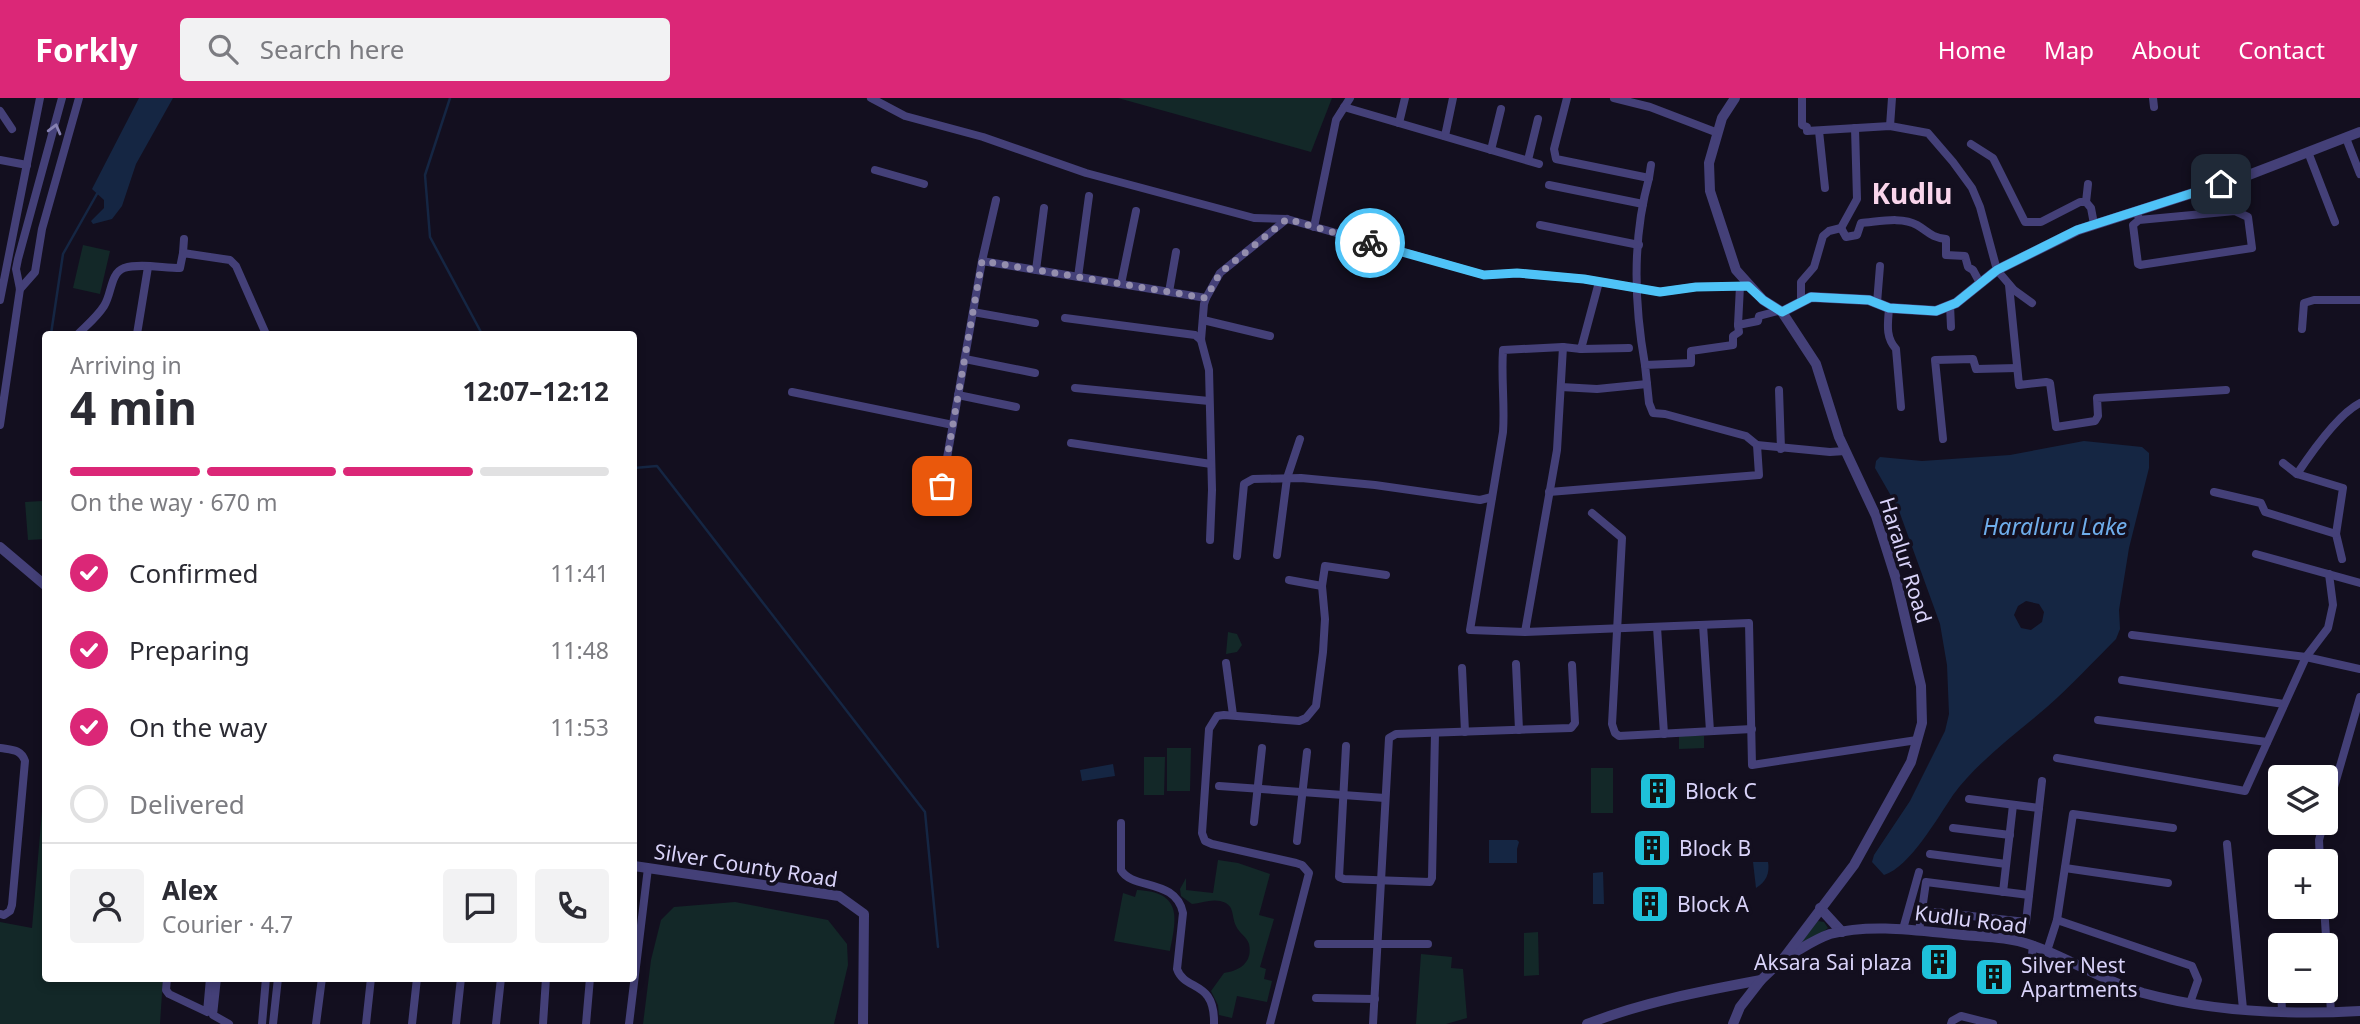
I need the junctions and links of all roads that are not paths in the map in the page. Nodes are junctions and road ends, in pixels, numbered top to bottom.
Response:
1 (40, 98) edge
2 (62, 98) edge
3 (79, 98) edge
4 (871, 98) edge
5 (1350, 98) edge
6 (1405, 98) edge
7 (1453, 98) edge
8 (1614, 98) edge
9 (1735, 98) edge
10 (1802, 98) edge
11 (1892, 98) edge
12 (1565, 99) edge
13 (1344, 107) junction
14 (1502, 109) dead end
15 (0, 111) edge
16 (1538, 119) dead end
17 (1399, 123) junction
18 (1890, 126) junction
19 (1856, 128) junction
20 (12, 130) dead end
21 (1819, 131) junction
22 (2360, 132) edge
23 (1718, 133) junction
24 (1445, 136) junction
25 (2346, 138) junction
26 (1971, 144) dead end
27 (1491, 150) junction
28 (2308, 152) junction
29 (47, 158) junction
30 (0, 160) edge
31 (1528, 160) junction
32 (62, 164) junction
33 (1539, 164) dead end
34 (27, 165) junction
35 (1651, 165) dead end
36 (875, 170) dead end
37 (2360, 174) edge
38 (1649, 178) junction
39 (924, 184) dead end
40 (2088, 184) dead end
41 (1549, 185) dead end
42 (1825, 188) dead end
43 (1089, 196) dead end
44 (996, 200) dead end
45 (2086, 202) junction
46 (1643, 204) junction
47 (1044, 208) dead end
48 (1136, 211) dead end
49 (2138, 215) junction
50 (1287, 219) junction
51 (2335, 222) dead end
52 (29, 224) junction
53 (2094, 224) junction
54 (1540, 225) dead end
55 (1314, 228) junction
56 (42, 229) junction
57 (1841, 229) junction
58 (184, 239) dead end
59 (1639, 245) junction
60 (1175, 252) dead end
61 (183, 253) junction
62 (982, 261) junction
63 (1880, 266) dead end
64 (148, 267) junction
65 (16, 269) junction
66 (1036, 270) junction
67 (1997, 270) junction
68 (35, 272) junction
69 (1078, 277) junction
70 (1599, 282) junction
71 (1980, 283) junction
72 (1121, 284) junction
73 (2009, 285) junction
74 (1744, 286) junction
75 (1635, 288) junction
76 (20, 289) junction
77 (1169, 292) junction
78 (1206, 298) junction
79 (0, 300) edge
80 (2360, 300) edge
81 (1801, 302) junction
82 (1877, 303) junction
83 (2032, 303) dead end
84 (1950, 305) junction
85 (1889, 308) junction
86 (1780, 311) junction
87 (973, 312) junction
88 (1065, 318) dead end
89 (1203, 320) junction
90 (1035, 323) dead end
91 (1738, 325) junction
92 (1951, 327) dead end
93 (2302, 329) dead end
94 (81, 331) edge
95 (137, 331) edge
96 (265, 331) edge
97 (1270, 336) dead end
98 (1201, 340) junction
99 (1563, 347) junction
100 (1629, 348) dead end
101 (1581, 349) junction
102 (965, 359) junction
103 (1645, 365) junction
104 (2017, 368) junction
105 (1035, 373) dead end
106 (1647, 384) junction
107 (1561, 387) junction
108 (1075, 388) dead end
109 (1779, 390) dead end
110 (2226, 390) dead end
111 (792, 392) dead end
112 (958, 395) junction
113 (1209, 401) junction
114 (2360, 403) edge
115 (1016, 407) dead end
116 (1901, 407) dead end
117 (0, 425) edge
118 (953, 425) junction
119 (1300, 439) dead end
120 (1943, 439) dead end
121 (1071, 443) dead end
122 (1757, 445) junction
123 (1781, 449) junction
124 (1845, 451) junction
125 (2283, 463) dead end
126 (1211, 464) junction
127 (2297, 474) junction
128 (1287, 478) junction
129 (942, 486) dead end
130 (1549, 492) junction
131 (2214, 492) dead end
132 (1492, 496) junction
133 (1592, 513) dead end
134 (2336, 534) junction
135 (1210, 540) dead end
136 (0, 547) edge
137 (1276, 555) dead end
138 (2256, 555) dead end
139 (1237, 556) dead end
140 (2342, 559) dead end
141 (2329, 574) junction
142 (1387, 575) dead end
143 (1289, 580) dead end
144 (42, 583) edge
145 (2360, 583) edge
146 (1322, 586) junction
147 (1703, 625) junction
148 (1657, 627) junction
149 (1617, 628) junction
150 (1525, 632) junction
151 (2132, 635) dead end
152 (2306, 657) junction
153 (1226, 663) dead end
154 (1516, 664) dead end
155 (1572, 665) dead end
156 (1462, 668) dead end
157 (2360, 669) edge
158 (2122, 680) dead end
159 (2359, 702) edge
160 (2284, 704) junction
161 (1233, 715) junction
162 (2098, 720) dead end
163 (1752, 729) junction
164 (1519, 730) junction
165 (1710, 731) junction
166 (1465, 732) junction
167 (1435, 733) junction
168 (1664, 734) junction
169 (1917, 740) junction
170 (2267, 742) junction
171 (1346, 746) dead end
172 (0, 748) edge
173 (1262, 748) dead end
174 (1307, 752) dead end
175 (2057, 758) dead end
176 (2338, 774) edge
177 (2042, 781) dead end
178 (1219, 786) dead end
179 (1258, 789) junction
180 (1302, 792) junction
181 (1343, 795) junction
182 (1385, 798) junction
183 (1969, 799) dead end
184 (2013, 805) junction
185 (2039, 808) junction
186 (1254, 822) dead end
187 (1121, 823) dead end
188 (1953, 828) dead end
189 (2174, 828) dead end
190 (2010, 835) junction
191 (1297, 841) dead end
192 (2227, 844) dead end
193 (1930, 854) dead end
194 (2006, 864) junction
195 (637, 866) edge
196 (648, 868) junction
197 (2065, 868) junction
198 (1919, 872) dead end
199 (1381, 881) junction
200 (2168, 883) dead end
201 (2003, 892) junction
202 (2029, 895) junction
203 (1820, 908) junction
204 (1935, 912) dead end
205 (0, 914) edge
206 (2325, 919) edge
207 (2057, 920) junction
208 (1903, 929) junction
209 (1919, 931) junction
210 (1842, 932) junction
211 (1318, 944) dead end
212 (1377, 944) junction
213 (1428, 944) dead end
214 (2033, 946) junction
215 (2046, 951) junction
216 (637, 955) edge
217 (1783, 959) junction
218 (2031, 965) dead end
219 (1761, 980) junction
220 (167, 982) edge
221 (210, 982) edge
222 (217, 982) edge
223 (266, 982) edge
224 (278, 982) edge
225 (321, 982) edge
226 (371, 982) edge
227 (417, 982) edge
228 (461, 982) edge
229 (500, 982) edge
230 (547, 982) edge
231 (590, 982) edge
232 (634, 982) edge
233 (1316, 998) dead end
234 (1375, 999) junction
235 (2190, 1003) junction
236 (2282, 1003) edge
237 (2243, 1009) junction
238 (2282, 1011) junction
239 (2360, 1011) edge
240 (2331, 1012) junction
241 (229, 1024) edge
242 (262, 1024) edge
243 (273, 1024) edge
244 (316, 1024) edge
245 (366, 1024) edge
246 (412, 1024) edge
247 (456, 1024) edge
248 (496, 1024) edge
249 (542, 1024) edge
250 (586, 1024) edge
251 (629, 1024) edge
252 (863, 1024) edge
253 (1214, 1024) edge
254 (1270, 1024) edge
255 (1373, 1024) edge
256 (1587, 1024) edge
257 (1732, 1024) edge
258 (1951, 1024) edge
259 (1993, 1024) edge

1 - 34 street
29 -> 2 street
3 - 32 street
4 - 50 street
5 - 13 street
6 - 17 street
7 - 24 street
8 - 23 street
9 - 23 street, Haralur Road
10 - 21 street
11 - 18 street
12 - 38 street
13 - 17 street
13 - 55 street
14 - 27 street
15 - 20 street
16 - 31 street
17 - 24 street
18 - 19 street
18 - 67 street
19 - 21 street
19 - 57 street
21 - 42 street
22 - 25 street
23 - 74 street, Haralur Road
24 - 27 street
25 - 28 street
25 - 37 street
26 - 45 street
27 - 31 street
28 - 49 street
28 - 51 street
29 - 32 street
29 - 52 street
30 - 34 street
31 - 33 street
32 - 56 street
34 - 79 street
35 - 38 street
36 - 39 street
38 - 46 street
40 - 45 street
41 - 46 street
43 - 69 street
44 - 62 street
45 - 53 street
46 - 59 street
47 - 66 street
48 - 72 street
49 - 49 street
49 - 53 street
50 - 55 street
50 - 78 street
52 - 56 street
52 - 65 street
53 - 67 street
54 - 59 street
55 - 70 street
56 - 68 street
57 - 71 street
57 - 81 street
58 - 61 street
59 - 75 street
60 - 77 street
61 - 64 street
61 - 96 street
62 - 66 street
62 - 87 street
63 - 82 street
64 - 94 street
64 - 95 street
65 - 68 street
65 - 76 street
66 - 69 street
67 - 71 street
67 - 73 street
68 - 76 street
69 - 72 street
70 - 75 street
70 - 101 street
71 - 84 street
72 - 77 street
73 - 83 street
73 - 104 street
74 - 75 street
74 - 86 street, Haralur Road
74 - 91 street
75 - 103 street
76 - 117 street
77 - 78 street
78 - 89 street
80 - 93 street
81 - 82 street
81 - 86 street
82 - 85 street
84 - 85 street
84 - 92 street
85 - 116 street
86 - 91 street
86 - 124 street, Haralur Road
87 - 90 street
87 - 102 street
88 - 98 street
89 - 97 street
89 - 98 street
91 - 103 street
98 - 113 street
99 - 101 street
99 - 107 street
99 - 132 street
100 - 101 street
102 - 105 street
102 - 112 street
103 - 106 street
104 - 110 street
104 - 120 street
106 - 107 street
106 - 122 street
107 - 130 street
108 - 113 street
109 - 123 street
111 - 118 street
112 - 115 street
112 - 118 street
113 - 126 street
114 - 127 street
118 - 129 street
119 - 128 street
121 - 126 street
122 - 123 street
122 - 130 street
123 - 124 street
124 - 169 street, Haralur Road
125 - 127 street
126 - 135 street
127 - 134 street
128 - 132 street
128 - 137 street
128 - 139 street
130 - 150 street
131 - 134 street
132 - 150 street
133 - 149 street
134 - 140 street
136 - 144 street
138 - 141 street
141 - 145 street
141 - 152 street
142 - 146 street
143 - 146 street
146 - 161 street
147 - 148 street
147 - 163 street
147 - 165 street
148 - 149 street
148 - 168 street
149 - 150 street
149 - 168 street
151 - 152 street
152 - 157 street
152 - 160 street
153 - 161 street
154 - 164 street
155 - 164 street
156 - 166 street
158 - 160 street
159 - 176 street
160 - 170 street
161 - 254 street
162 - 170 street
163 - 165 street
163 - 169 street
164 - 166 street
165 - 168 street
166 - 167 street
167 - 182 street
167 - 199 street
169 - 203 street, Haralur Road
170 - 175 street
171 - 181 street
172 - 205 street
173 - 179 street
174 - 180 street
177 - 185 street
178 - 179 street
179 - 180 street
179 - 186 street
180 - 181 street
180 - 191 street
181 - 182 street
181 - 199 street
182 - 199 street
183 - 184 street
184 - 185 street
184 - 190 street
185 - 202 street
187 - 253 street
188 - 190 street
189 - 197 street
190 - 194 street
192 - 237 street
193 - 194 street
194 - 201 street
195 - 196 street, Silver County Road
196 - 216 street
196 - 252 street, Silver County Road
197 - 200 street
197 - 207 street
198 - 208 street
199 - 212 street
201 - 202 street
201 - 209 street
202 - 204 street
203 - 210 street
203 - 217 street, Haralur Road
206 - 240 street
207 - 215 street
207 - 235 street
208 - 209 street, Kudlu Road
208 - 210 street, Kudlu Road
209 - 214 street, Kudlu Road
210 - 217 street, Kudlu Road
211 - 212 street
212 - 213 street
212 - 234 street
214 - 215 street, Kudlu Road
214 - 218 street
215 - 235 street, Kudlu Road
217 - 219 street, Haralur Road
219 - 256 street
219 - 257 street, Haralur Road
220 - 221 street
222 - 241 street
223 - 242 street
224 - 243 street
225 - 244 street
226 - 245 street
227 - 246 street
228 - 247 street
229 - 248 street
230 - 249 street
231 - 250 street
232 - 251 street
233 - 234 street
234 - 255 street
235 - 237 street, Kudlu Road
236 - 238 street
237 - 238 street, Kudlu Road
238 - 240 street, Kudlu Road
239 - 240 street, Kudlu Road
258 - 259 street

